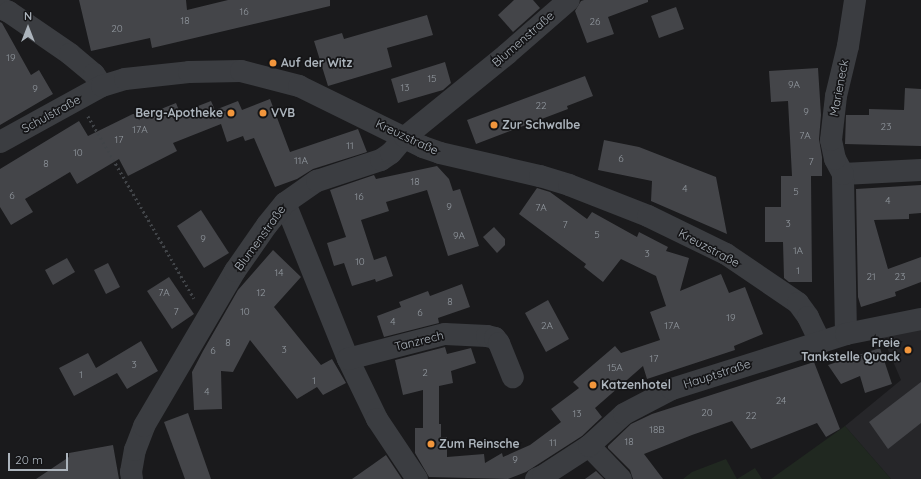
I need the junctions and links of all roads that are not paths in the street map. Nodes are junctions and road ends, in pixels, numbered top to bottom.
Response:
1 (569, 0) edge
2 (855, 0) edge
3 (0, 8) edge
4 (102, 86) junction
5 (405, 137) junction
6 (0, 142) edge
7 (921, 170) edge
8 (843, 174) junction
9 (285, 203) junction
10 (921, 319) edge
11 (846, 334) junction
12 (820, 342) junction
13 (348, 359) junction
14 (513, 377) dead end
15 (589, 446) junction
16 (132, 479) edge
17 (418, 479) edge
18 (536, 479) edge
19 (621, 479) edge

1 - 5 street, Blumenstraße
2 - 8 street, Marieneck
3 - 4 street
4 - 5 street, Kreuzstraße
4 - 6 street, Schulstraße
5 - 9 street, Blumenstraße
5 - 12 street, Kreuzstraße
7 - 8 street
8 - 11 street, Marieneck
9 - 13 street
9 - 16 street, Blumenstraße
10 - 11 street, Hauptstraße
11 - 12 street, Hauptstraße
12 - 15 street, Hauptstraße
13 - 14 street, Tanzrech
13 - 17 street
15 - 18 street, Hauptstraße
15 - 19 street

